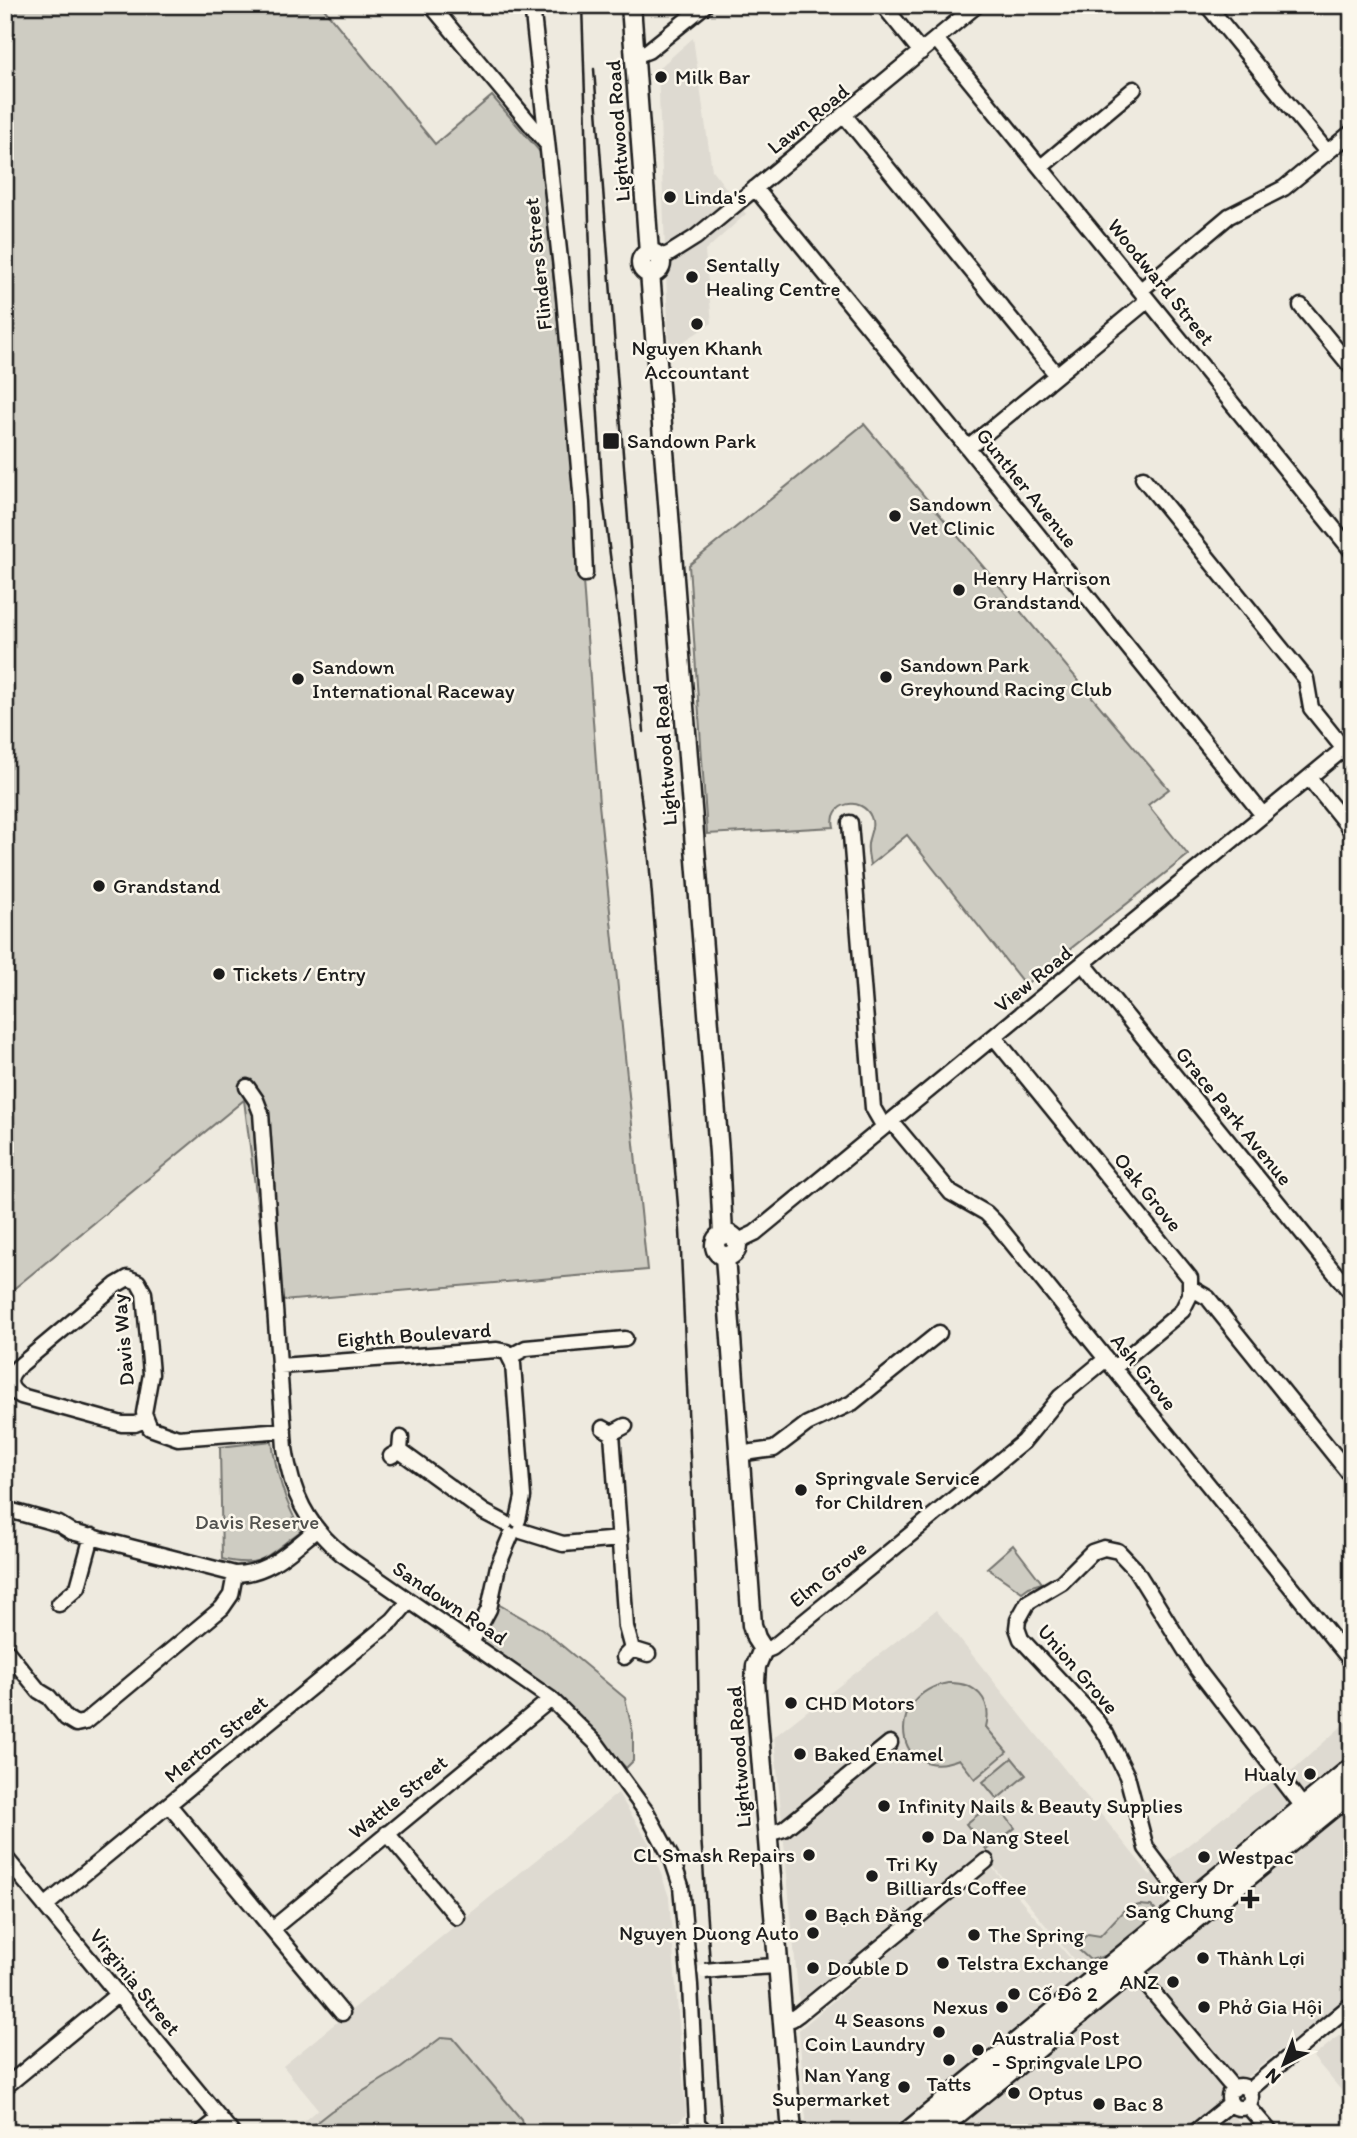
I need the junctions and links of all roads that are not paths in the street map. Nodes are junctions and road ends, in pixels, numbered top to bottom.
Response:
1 (431, 5) edge
2 (532, 5) edge
3 (631, 5) edge
4 (705, 5) edge
5 (883, 5) edge
6 (977, 5) edge
7 (1207, 5) edge
8 (936, 39) junction
9 (921, 52) junction
10 (635, 56) junction
11 (1134, 89) dead end
12 (845, 116) junction
13 (1352, 132) edge
14 (547, 145) junction
15 (1327, 152) junction
16 (1041, 167) junction
17 (755, 188) junction
18 (653, 261) junction
19 (1144, 295) junction
20 (1301, 306) dead end
21 (1352, 368) edge
22 (1056, 374) junction
23 (968, 448) junction
24 (1143, 478) dead end
25 (1352, 551) edge
26 (585, 573) dead end
27 (1348, 746) edge
28 (1309, 778) junction
29 (1263, 815) junction
30 (850, 823) dead end
31 (1352, 831) edge
32 (1084, 964) junction
33 (994, 1037) junction
34 (247, 1087) dead end
35 (888, 1124) junction
36 (728, 1244) junction
37 (1191, 1288) junction
38 (1352, 1294) edge
39 (939, 1333) dead end
40 (625, 1339) dead end
41 (511, 1356) junction
42 (1110, 1364) junction
43 (280, 1366) junction
44 (145, 1420) junction
45 (613, 1429) dead end
46 (284, 1430) junction
47 (397, 1448) dead end
48 (738, 1454) junction
49 (1352, 1477) edge
50 (5, 1509) edge
51 (514, 1527) junction
52 (316, 1530) junction
53 (92, 1536) junction
54 (620, 1539) junction
55 (235, 1574) junction
56 (409, 1601) junction
57 (59, 1604) dead end
58 (471, 1643) junction
59 (5, 1649) edge
60 (762, 1652) junction
61 (648, 1654) dead end
62 (1352, 1662) edge
63 (551, 1699) junction
64 (890, 1743) dead end
65 (1352, 1769) edge
66 (1352, 1790) edge
67 (169, 1805) junction
68 (1304, 1808) junction
69 (387, 1833) junction
70 (768, 1833) junction
71 (5, 1857) edge
72 (986, 1861) dead end
73 (11, 1876) edge
74 (45, 1906) junction
75 (1191, 1911) junction
76 (457, 1917) dead end
77 (272, 1929) junction
78 (1128, 1962) junction
79 (778, 1966) junction
80 (688, 1972) junction
81 (118, 1994) junction
82 (1352, 2004) edge
83 (342, 2013) dead end
84 (783, 2020) junction
85 (5, 2087) edge
86 (1240, 2097) junction
87 (220, 2118) junction
88 (694, 2131) edge
89 (201, 2133) edge
90 (232, 2133) edge
91 (792, 2133) edge
92 (908, 2133) edge
93 (932, 2133) edge
94 (1194, 2133) edge
95 (1271, 2133) edge

1 - 14 street
2 - 14 street, Flinders Street
3 - 10 main road, Lightwood Road
4 - 10 street
5 - 9 street
6 - 8 street, Lawn Road
7 - 15 street
8 - 9 street, Lawn Road
8 - 16 street, Woodward Street
9 - 12 street, Lawn Road
10 - 18 main road, Lightwood Road
11 - 16 street
12 - 17 street, Lawn Road
12 - 22 street
13 - 15 street
14 - 26 street, Flinders Street
15 - 19 street
16 - 19 street, Woodward Street
17 - 18 street, Lawn Road
17 - 23 street, Gunther Avenue
18 - 36 main road, Lightwood Road
19 - 22 street
19 - 25 street, Woodward Street
20 - 21 street
22 - 23 street
23 - 29 street, Gunther Avenue
24 - 27 street
27 - 28 street, View Road
28 - 29 street, View Road
28 - 31 street
29 - 32 street, View Road
30 - 35 street, Ash Grove
32 - 33 street, View Road
32 - 38 street, Grace Park Avenue
33 - 35 street, View Road
33 - 37 street, Oak Grove
34 - 43 street, Sandown Road
35 - 36 street, View Road
35 - 42 street, Ash Grove
36 - 48 main road, Lightwood Road
37 - 42 street
37 - 49 street
39 - 48 street
40 - 41 street
41 - 43 street, Eighth Boulevard
41 - 51 street, Eighth Boulevard
42 - 60 street, Elm Grove
42 - 62 street, Ash Grove
43 - 46 street, Sandown Road
44 - 44 street, Davis Way
44 - 46 street
45 - 54 street
46 - 52 street, Sandown Road
47 - 51 street
48 - 60 main road, Lightwood Road
50 - 53 street
51 - 54 street
51 - 58 street, Eighth Boulevard
52 - 55 street
52 - 56 street, Sandown Road
53 - 55 street
53 - 57 street
54 - 61 street
55 - 59 street
56 - 58 street, Sandown Road
56 - 67 street, Merton Street
58 - 63 street, Sandown Road
60 - 70 main road, Lightwood Road
63 - 69 street, Wattle Street
63 - 80 street, Sandown Road
64 - 70 street
65 - 68 highway
66 - 75 highway
67 - 74 street, Merton Street
67 - 77 street
68 - 75 highway
68 - 75 street, Union Grove
69 - 76 street
69 - 77 street, Wattle Street
70 - 79 main road, Lightwood Road
71 - 73 street, Virginia Street
72 - 84 street
73 - 74 street, Virginia Street
74 - 81 street, Virginia Street
75 - 78 highway
77 - 83 street
78 - 86 street
78 - 92 highway
78 - 93 highway
79 - 80 street, bridge
79 - 84 main road, Lightwood Road
80 - 88 street, Sandown Road
81 - 85 street
81 - 87 street, Virginia Street
82 - 86 street
84 - 91 main road, Lightwood Road
86 - 94 street
86 - 95 street
87 - 89 street
87 - 90 street, Virginia Street

